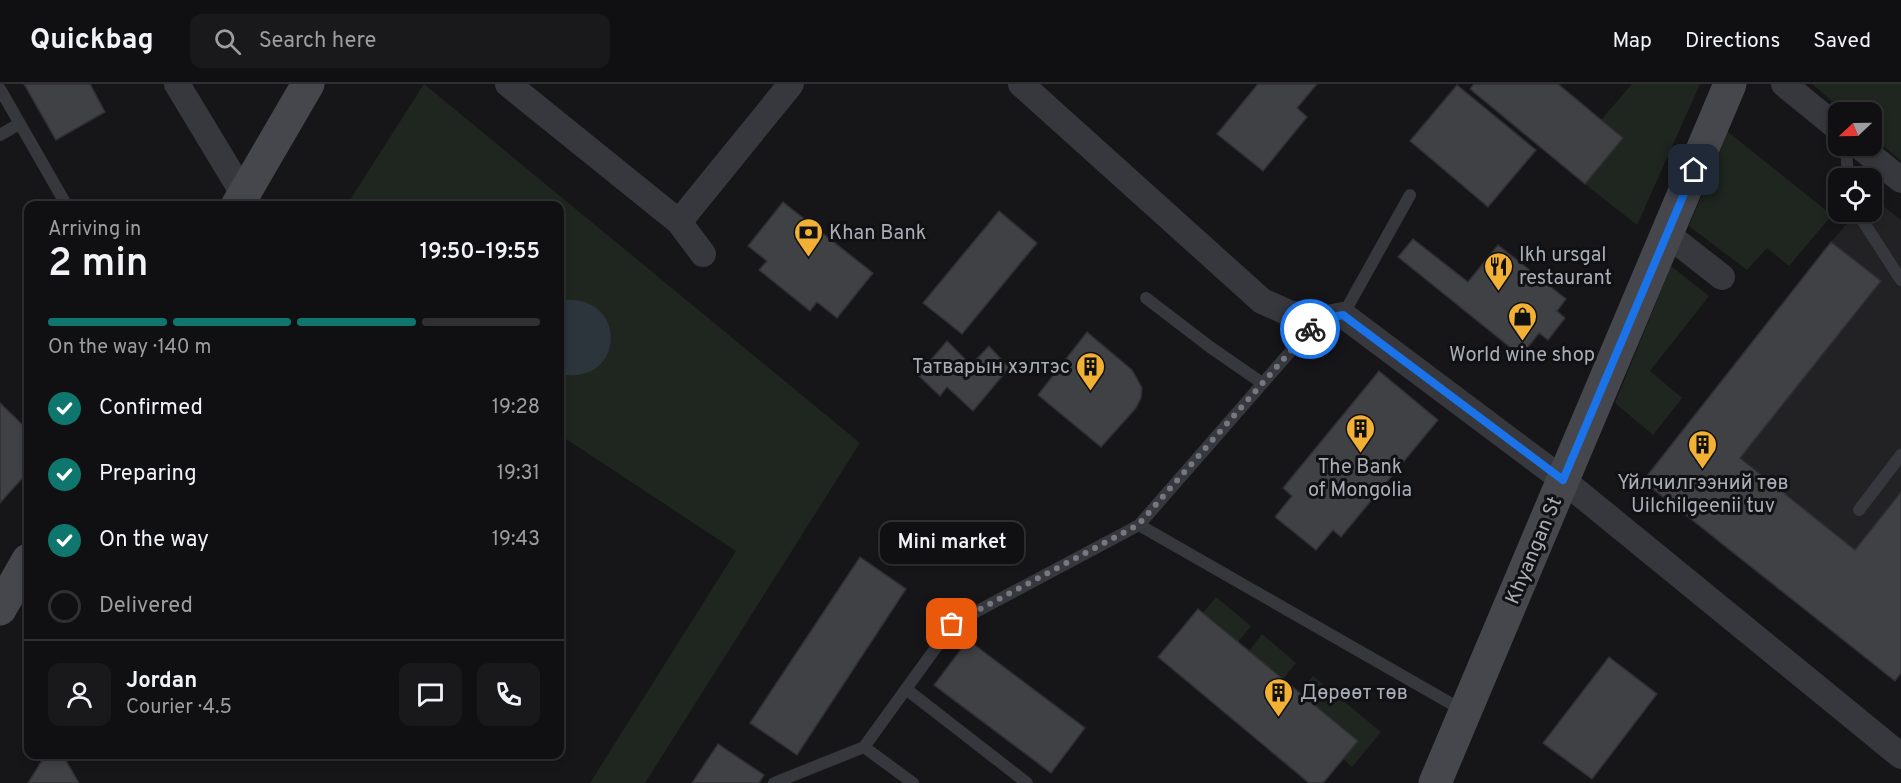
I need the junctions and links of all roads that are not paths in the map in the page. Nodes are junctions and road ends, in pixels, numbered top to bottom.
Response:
1 (177, 84) edge
2 (308, 84) edge
3 (508, 84) edge
4 (791, 84) edge
5 (1021, 84) edge
6 (1730, 84) edge
7 (1784, 84) edge
8 (0, 89) edge
9 (1828, 120) edge
10 (19, 124) junction
11 (0, 135) edge
12 (1871, 156) edge
13 (1901, 180) edge
14 (1410, 195) dead end
15 (241, 200) edge
16 (64, 201) edge
17 (679, 222) junction
18 (1863, 222) edge
19 (1667, 234) junction
20 (703, 254) dead end
21 (1722, 277) dead end
22 (1901, 280) edge
23 (1146, 298) dead end
24 (1331, 317) junction
25 (1262, 383) junction
26 (1901, 455) edge
27 (1563, 480) junction
28 (1859, 510) dead end
29 (1138, 525) junction
30 (24, 567) edge
31 (0, 609) edge
32 (906, 689) junction
33 (1465, 711) junction
34 (864, 747) junction
35 (1901, 756) edge
36 (774, 783) edge
37 (913, 783) edge
38 (1027, 783) edge
39 (1435, 783) edge

1 - 15 street
2 - 15 main road
3 - 17 street
4 - 17 street
5 - 24 street
6 - 19 main road, Khyangan St
7 - 9 street
8 - 10 lane
10 - 11 lane
10 - 16 lane
12 - 13 street
14 - 24 lane
17 - 20 street
18 - 22 lane
19 - 21 street
19 - 27 main road, Khyangan St
23 - 25 lane
24 - 25 lane
24 - 27 street
25 - 29 lane
26 - 28 lane
27 - 33 main road, Khyangan St
27 - 35 street
29 - 32 lane
29 - 33 lane
30 - 31 main road
32 - 34 lane
32 - 38 lane
33 - 39 main road, Khyangan St
34 - 36 lane
34 - 37 lane

